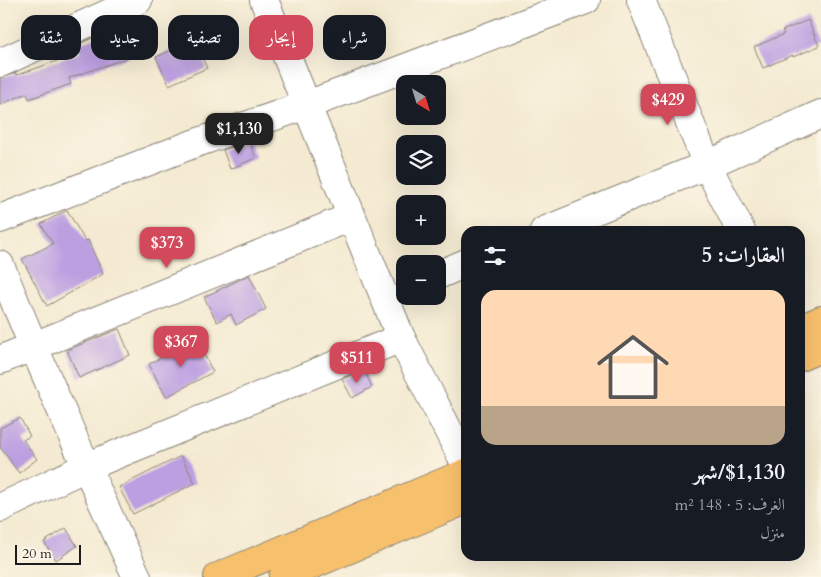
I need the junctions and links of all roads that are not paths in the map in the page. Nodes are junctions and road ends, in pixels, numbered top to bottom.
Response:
1 (138, 0) edge
2 (264, 0) edge
3 (586, 0) edge
4 (641, 0) edge
5 (0, 63) edge
6 (306, 105) junction
7 (821, 114) edge
8 (707, 164) junction
9 (351, 218) junction
10 (0, 219) edge
11 (556, 226) edge
12 (738, 226) edge
13 (0, 265) edge
14 (461, 265) edge
15 (446, 272) edge
16 (394, 293) edge
17 (821, 320) edge
18 (805, 327) edge
19 (401, 338) junction
20 (33, 346) junction
21 (821, 348) edge
22 (805, 356) edge
23 (0, 360) edge
24 (461, 455) edge
25 (86, 467) junction
26 (461, 475) edge
27 (461, 502) edge
28 (0, 508) edge
29 (137, 577) edge
30 (218, 577) edge
31 (282, 577) edge

1 - 5 street
2 - 6 street
3 - 6 street
4 - 8 street
6 - 9 street
6 - 10 street
7 - 8 street
8 - 11 street
8 - 12 street
9 - 16 street
9 - 20 street
13 - 20 street
14 - 15 street
16 - 19 street
17 - 18 main road
19 - 24 street
19 - 25 street
20 - 23 street
20 - 25 street
21 - 22 main road
25 - 28 street
25 - 29 street
26 - 30 main road
27 - 31 main road

